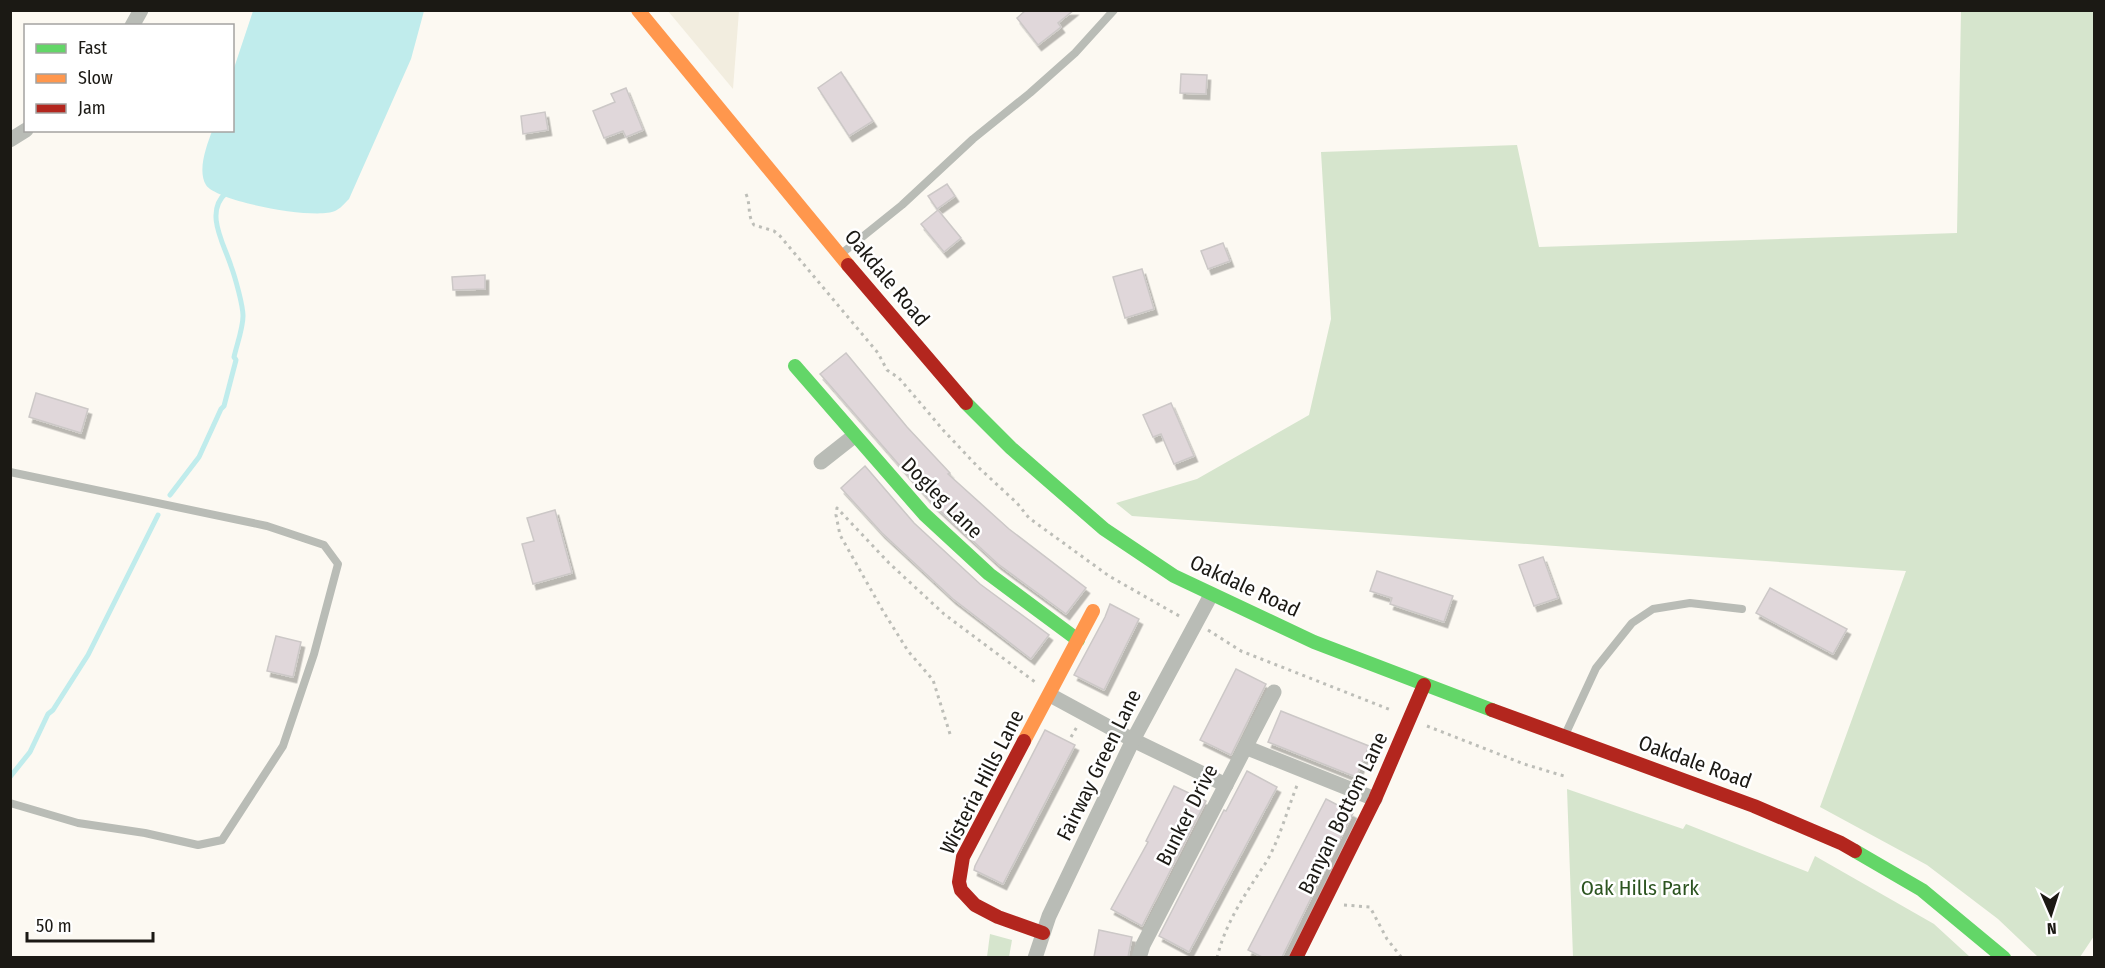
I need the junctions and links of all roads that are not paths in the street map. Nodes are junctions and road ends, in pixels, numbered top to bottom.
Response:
1 (141, 10) edge
2 (638, 10) edge
3 (1114, 10) edge
4 (133, 24) edge
5 (24, 131) edge
6 (10, 140) edge
7 (840, 255) junction
8 (795, 366) dead end
9 (854, 436) junction
10 (821, 462) dead end
11 (10, 472) edge
12 (1211, 595) junction
13 (1742, 609) dead end
14 (1093, 611) dead end
15 (1078, 640) junction
16 (1424, 685) junction
17 (1044, 690) junction
18 (1274, 692) dead end
19 (1565, 736) junction
20 (1133, 740) junction
21 (1245, 747) junction
22 (1226, 785) junction
23 (1375, 799) junction
24 (10, 803) edge
25 (1043, 933) junction
26 (1035, 957) edge
27 (1139, 957) edge
28 (1296, 957) edge
29 (2004, 957) edge

1 - 4 street
2 - 7 main road, Oakdale Road
3 - 7 lane
5 - 6 street
7 - 12 main road, Oakdale Road
8 - 9 main road, Dogleg Lane
9 - 10 street
9 - 15 main road, Dogleg Lane
11 - 24 lane
12 - 16 main road, Oakdale Road
12 - 20 street, Fairway Green Lane
13 - 19 lane
14 - 15 main road, Wisteria Hills Lane
15 - 17 main road, Wisteria Hills Lane
16 - 19 main road, Oakdale Road
16 - 23 main road, Banyan Bottom Lane
17 - 20 street
17 - 25 main road, Wisteria Hills Lane
18 - 21 street, Bunker Drive
19 - 29 main road, Oakdale Road
20 - 22 street
20 - 25 street, Fairway Green Lane
21 - 22 street, Bunker Drive
21 - 23 street
22 - 27 street, Bunker Drive
23 - 28 main road, Banyan Bottom Lane
25 - 26 street, Fairway Green Lane

